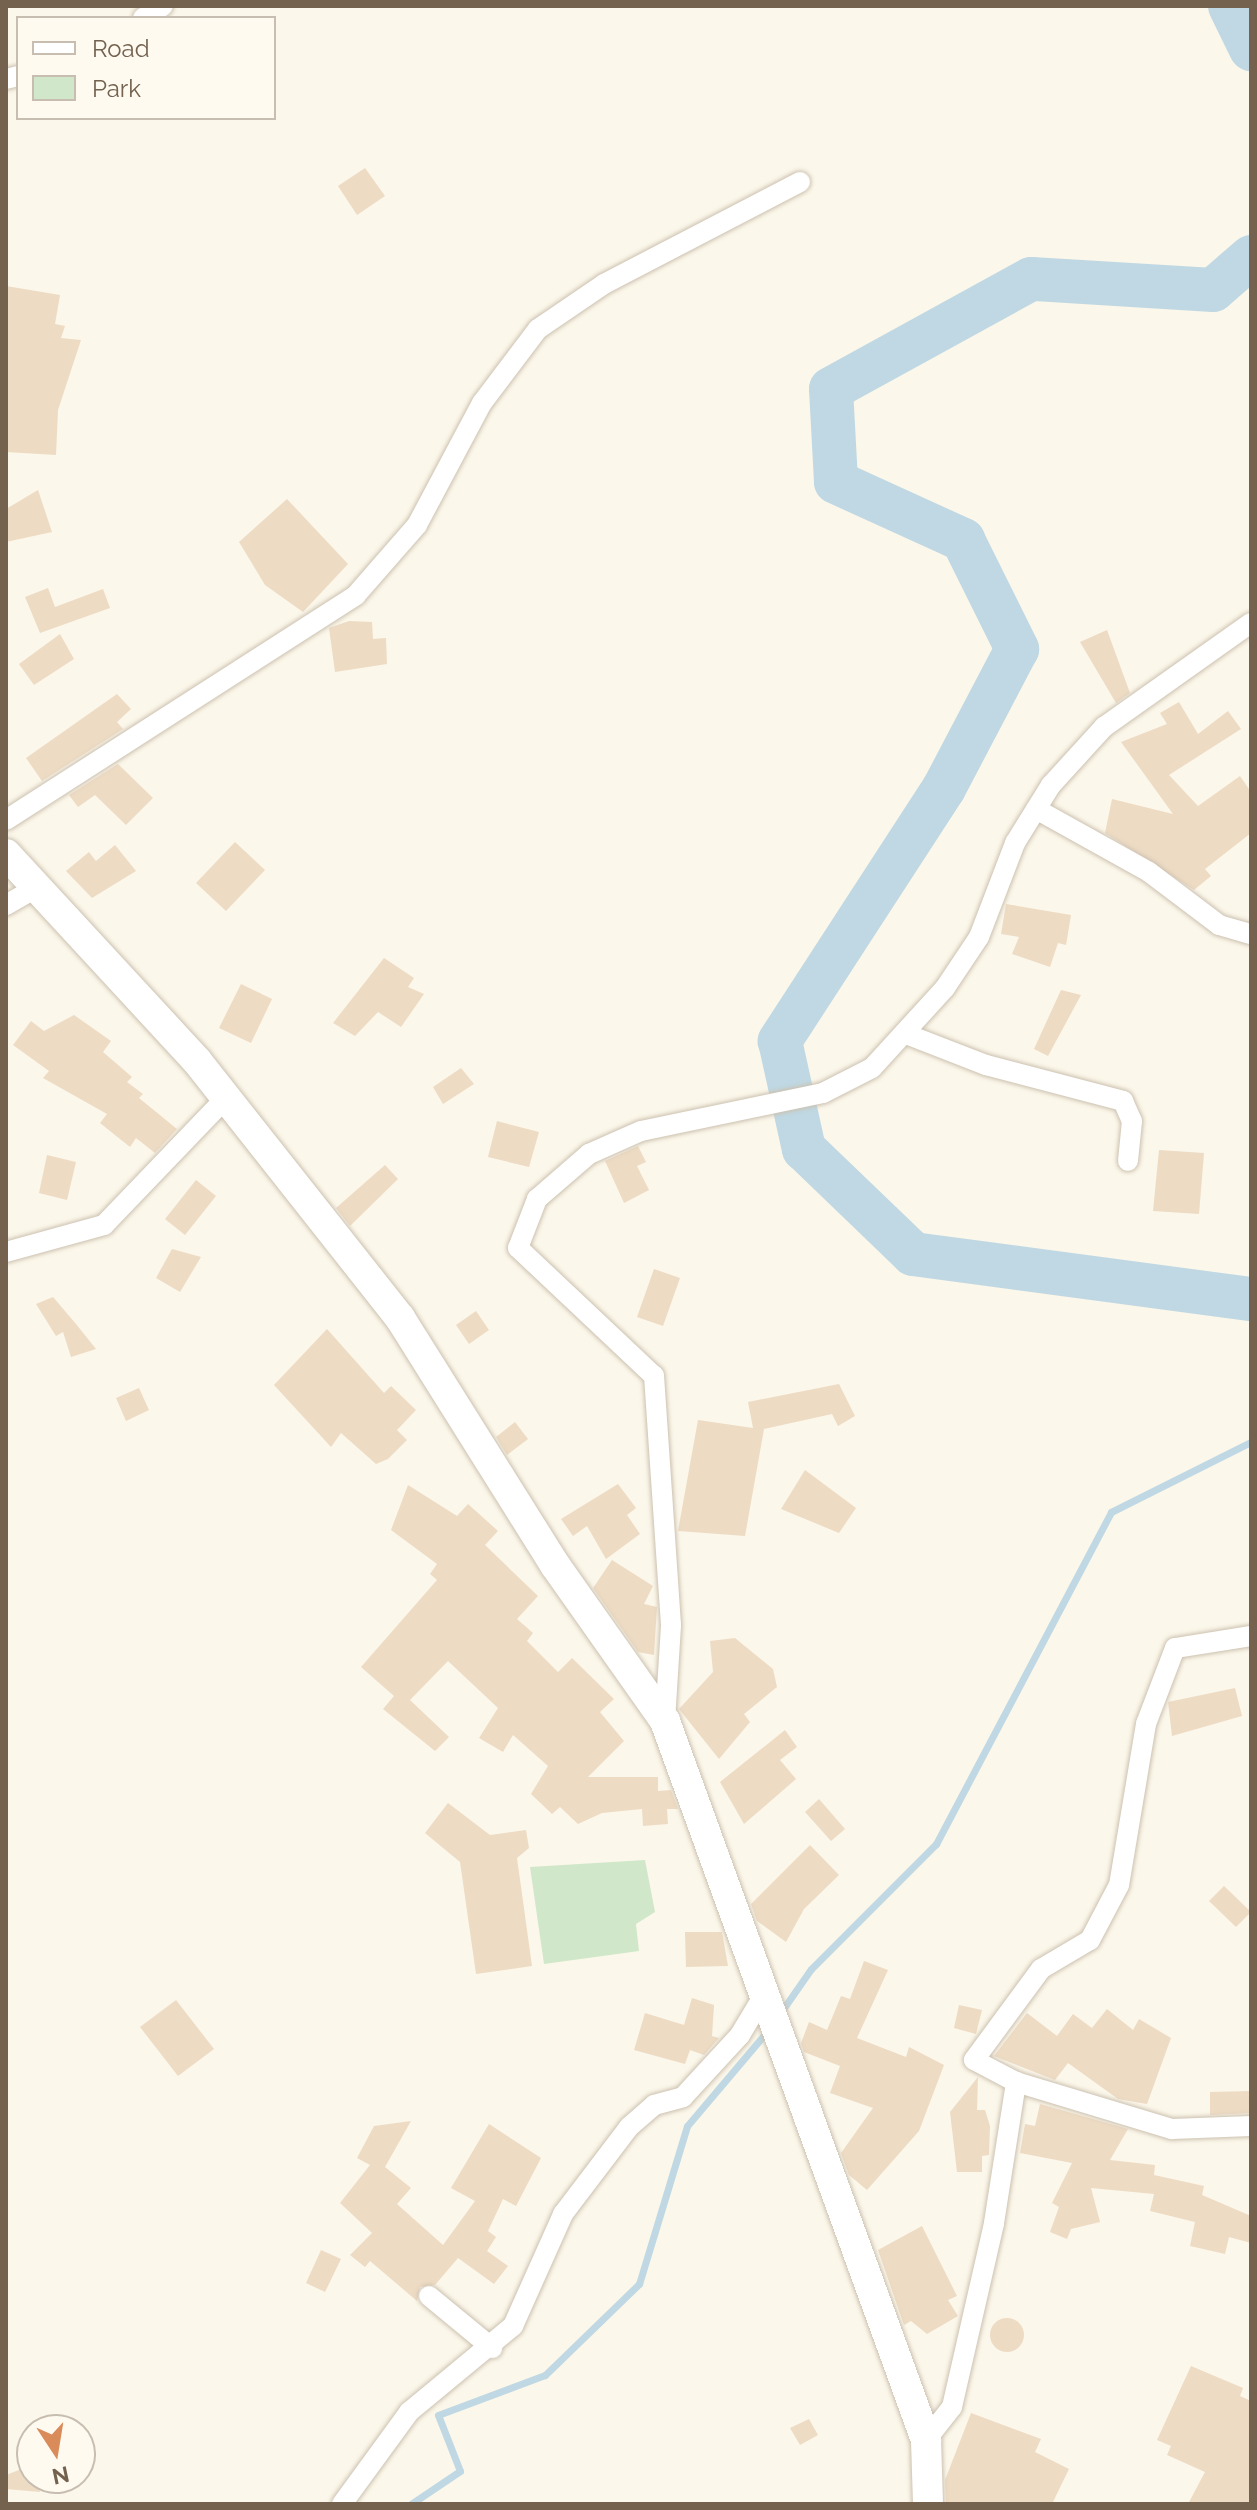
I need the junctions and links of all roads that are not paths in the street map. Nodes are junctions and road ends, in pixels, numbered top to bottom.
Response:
1 (800, 182) dead end
2 (1251, 623) edge
3 (1036, 809) junction
4 (6, 820) edge
5 (6, 854) edge
6 (37, 887) junction
7 (6, 905) edge
8 (1251, 934) edge
9 (906, 1034) junction
10 (226, 1098) junction
11 (1128, 1161) dead end
12 (6, 1252) edge
13 (1251, 1636) edge
14 (665, 1721) junction
15 (766, 1999) junction
16 (1016, 2082) junction
17 (1251, 2126) edge
18 (429, 2296) dead end
19 (492, 2348) junction
20 (926, 2440) junction
21 (342, 2504) edge
22 (928, 2504) edge

1 - 4 street
2 - 3 street
3 - 8 street
3 - 9 street
5 - 6 street
6 - 7 street
6 - 10 street
9 - 11 street
9 - 14 street
10 - 12 street
10 - 14 street
13 - 16 street
14 - 15 street
15 - 19 street
15 - 20 street
16 - 17 street
16 - 20 street
18 - 19 street
19 - 21 street
20 - 22 street

